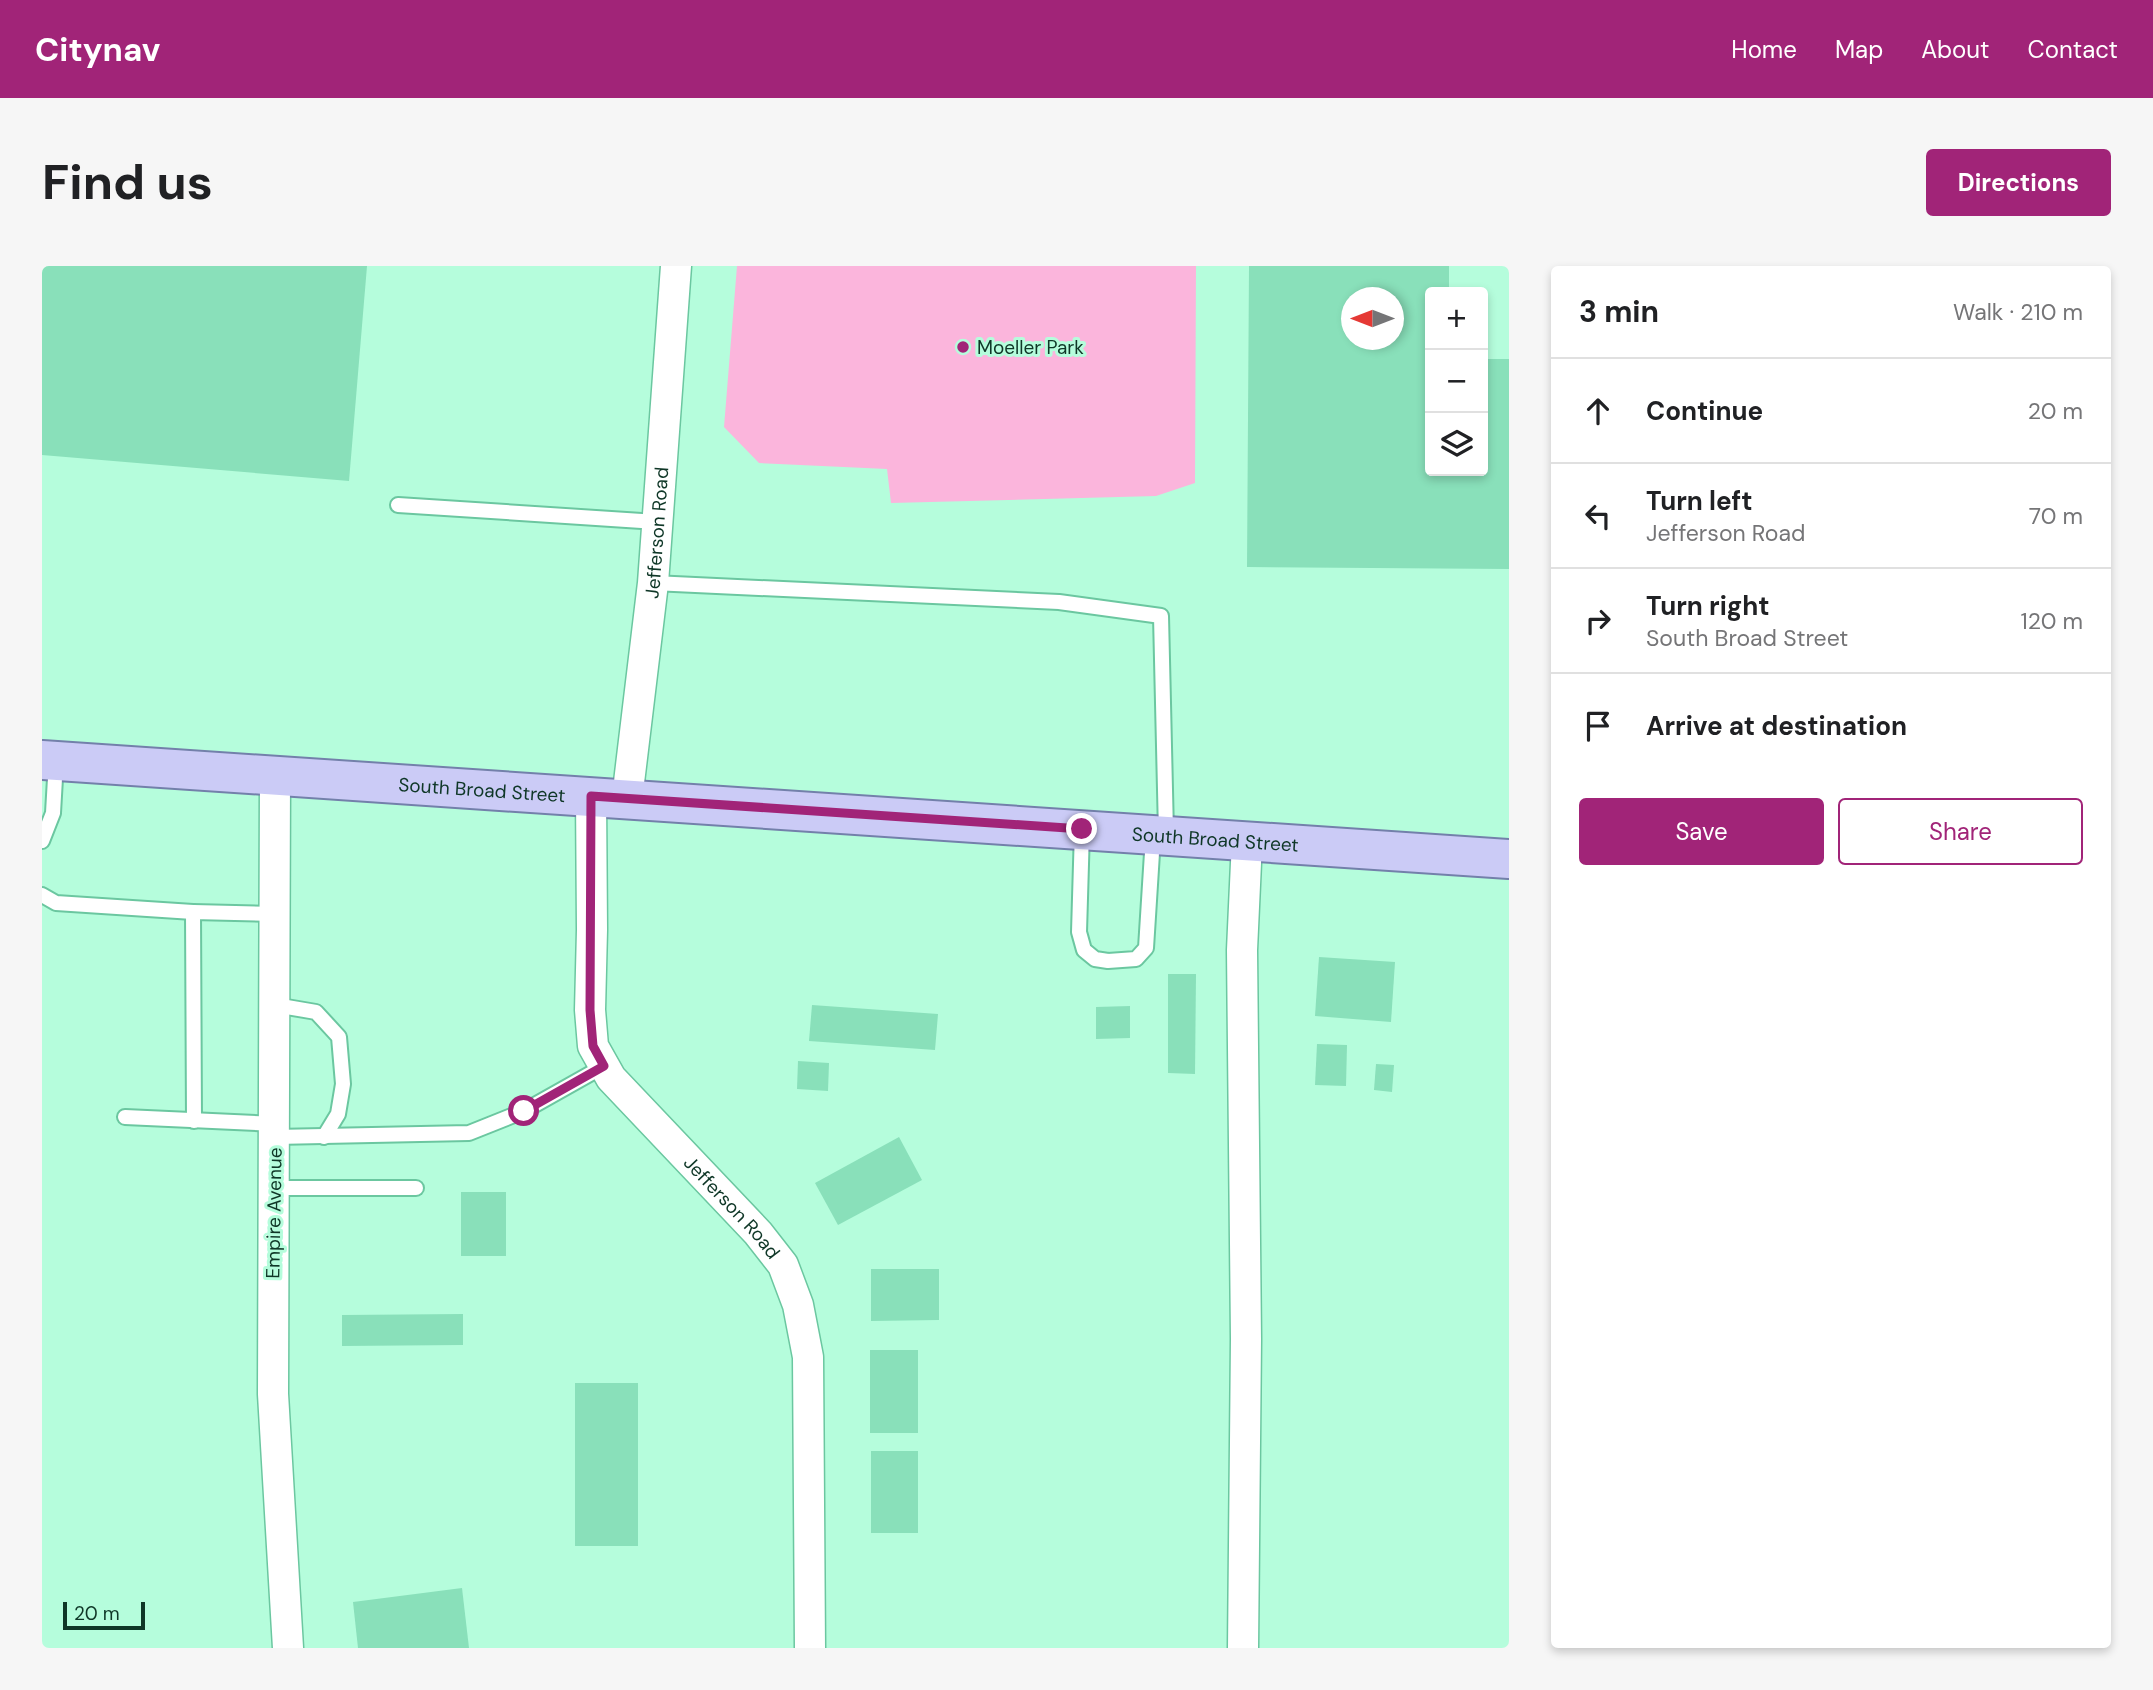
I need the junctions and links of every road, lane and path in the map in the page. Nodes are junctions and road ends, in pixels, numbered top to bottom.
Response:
1 (676, 266) edge
2 (398, 505) dead end
3 (657, 522) junction
4 (653, 583) junction
5 (49, 761) edge
6 (275, 777) junction
7 (609, 798) junction
8 (1082, 829) junction
9 (1159, 834) junction
10 (42, 841) edge
11 (1247, 841) junction
12 (1509, 859) edge
13 (42, 895) edge
14 (193, 912) junction
15 (275, 914) junction
16 (275, 1005) junction
17 (604, 1066) junction
18 (125, 1118) dead end
19 (194, 1121) junction
20 (275, 1131) junction
21 (324, 1138) junction
22 (274, 1188) junction
23 (416, 1188) dead end
24 (288, 1648) edge
25 (810, 1648) edge
26 (1243, 1648) edge

1 - 3 street, Jefferson Road
2 - 3 lane
3 - 4 street, Jefferson Road
4 - 7 street, Jefferson Road
4 - 9 lane
5 - 6 main road, South Broad Street
5 - 10 lane
6 - 7 main road, South Broad Street
6 - 15 street, Empire Avenue
7 - 8 main road, South Broad Street
7 - 17 street, Jefferson Road
8 - 9 main road, South Broad Street
8 - 9 lane
9 - 11 main road, South Broad Street
11 - 12 main road, South Broad Street
11 - 26 street
13 - 14 lane
14 - 15 lane
14 - 19 lane
15 - 16 street, Empire Avenue
16 - 20 street, Empire Avenue
16 - 21 lane
17 - 21 lane
17 - 25 street, Jefferson Road
18 - 19 lane
19 - 20 lane
20 - 21 lane
20 - 22 street, Empire Avenue
22 - 23 lane
22 - 24 street, Empire Avenue

